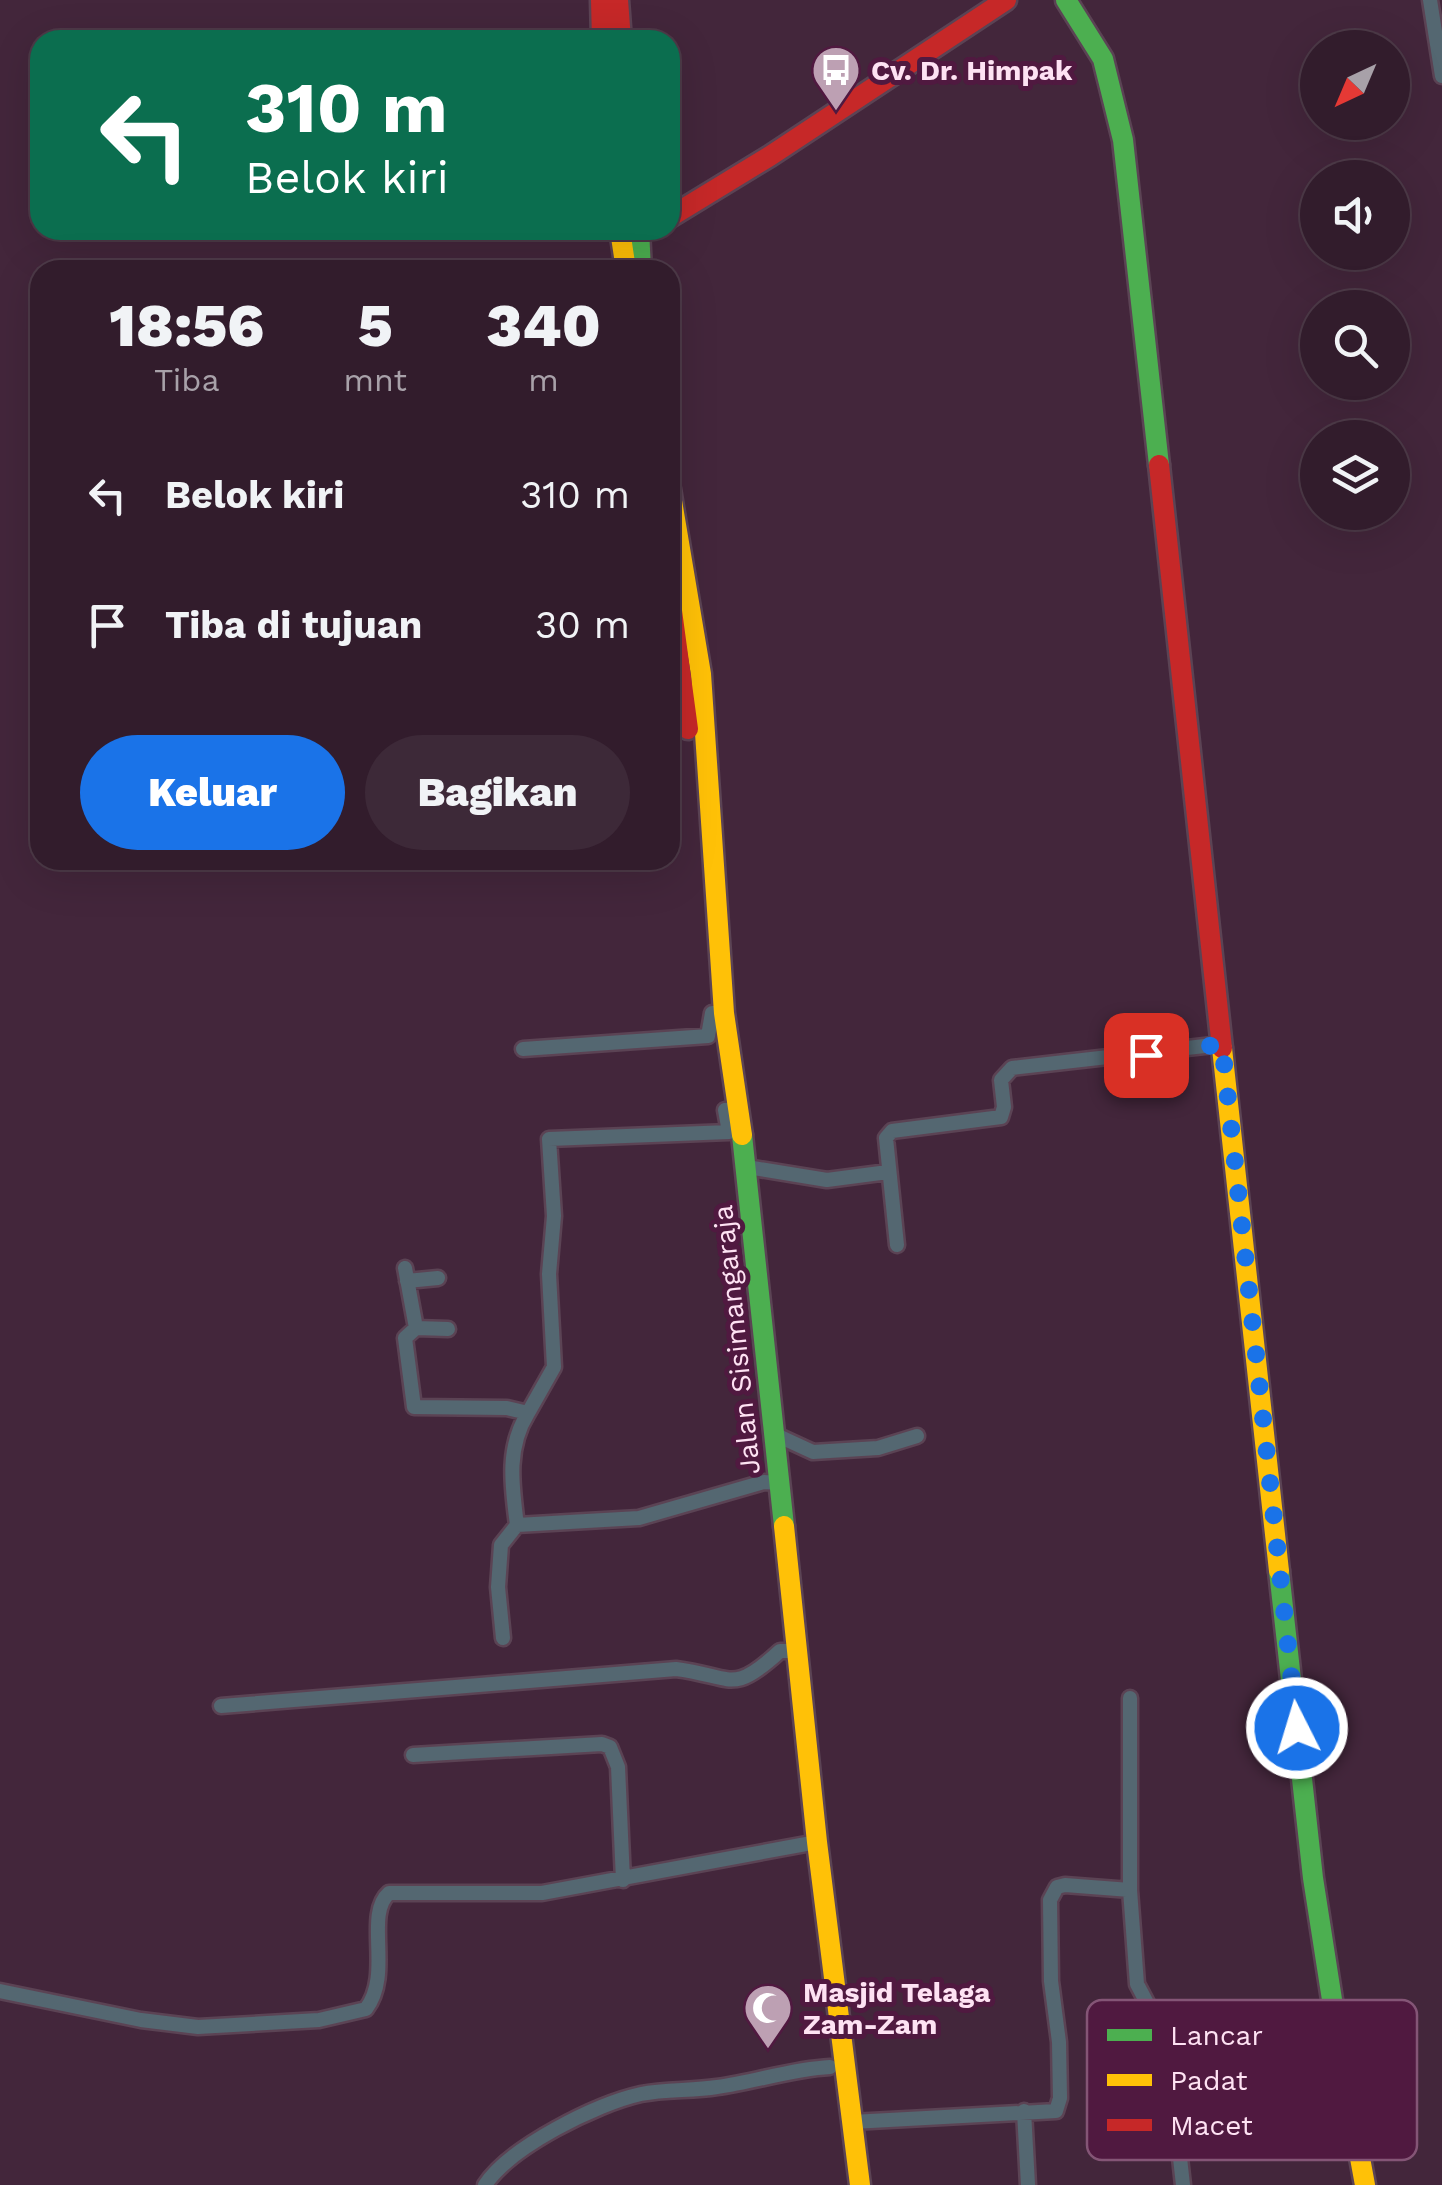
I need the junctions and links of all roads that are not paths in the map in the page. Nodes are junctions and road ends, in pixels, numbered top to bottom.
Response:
1 (601, 0) edge
2 (618, 0) edge
3 (1006, 0) edge
4 (1066, 0) edge
5 (1430, 0) edge
6 (602, 30) edge
7 (620, 30) edge
8 (1442, 76) edge
9 (680, 211) edge
10 (680, 573) edge
11 (680, 631) edge
12 (692, 674) junction
13 (718, 1013) junction
14 (1222, 1044) junction
15 (523, 1048) dead end
16 (732, 1110) junction
17 (747, 1167) junction
18 (888, 1172) junction
19 (897, 1245) dead end
20 (438, 1278) dead end
21 (416, 1328) junction
22 (448, 1329) dead end
23 (528, 1414) junction
24 (773, 1433) junction
25 (918, 1436) dead end
26 (771, 1483) junction
27 (517, 1524) junction
28 (502, 1638) dead end
29 (789, 1651) junction
30 (1130, 1698) dead end
31 (221, 1706) dead end
32 (412, 1755) dead end
33 (812, 1844) junction
34 (623, 1880) junction
35 (1130, 1890) junction
36 (0, 1990) edge
37 (1145, 2000) edge
38 (1332, 2000) edge
39 (833, 2043) junction
40 (830, 2066) junction
41 (1024, 2111) junction
42 (852, 2122) junction
43 (1180, 2160) edge
44 (1361, 2160) edge
45 (485, 2185) edge
46 (843, 2185) edge
47 (860, 2185) edge
48 (1028, 2185) edge
49 (1183, 2185) edge
50 (1366, 2185) edge

1 - 6 main road
2 - 7 main road
3 - 9 main road
4 - 14 main road
5 - 8 street
10 - 12 main road, Jalan Sisimangaraja
11 - 12 main road, Jalan Sisimangaraja
12 - 13 main road, Jalan Sisimangaraja
13 - 15 street
13 - 16 main road, Jalan Sisimangaraja
14 - 18 street
14 - 38 main road
16 - 17 main road, Jalan Sisimangaraja
16 - 23 street
16 - 26 main road, Jalan Sisimangaraja
17 - 18 street
17 - 24 main road, Jalan Sisimangaraja
18 - 19 street
20 - 21 street
21 - 22 street
21 - 23 street
23 - 27 street
24 - 25 street
24 - 26 main road, Jalan Sisimangaraja
26 - 27 street
26 - 29 main road, Jalan Sisimangaraja
27 - 28 street
29 - 31 street
29 - 33 main road, Jalan Sisimangaraja
30 - 35 street
32 - 34 street
33 - 34 street
33 - 39 main road, Jalan Sisimangaraja
34 - 36 street
35 - 37 street
35 - 41 street
39 - 40 main road, Jalan Sisimangaraja
39 - 42 main road, Jalan Sisimangaraja
40 - 45 street
40 - 46 main road, Jalan Sisimangaraja
41 - 42 street
41 - 48 street
42 - 47 main road, Jalan Sisimangaraja
43 - 49 street
44 - 50 main road

